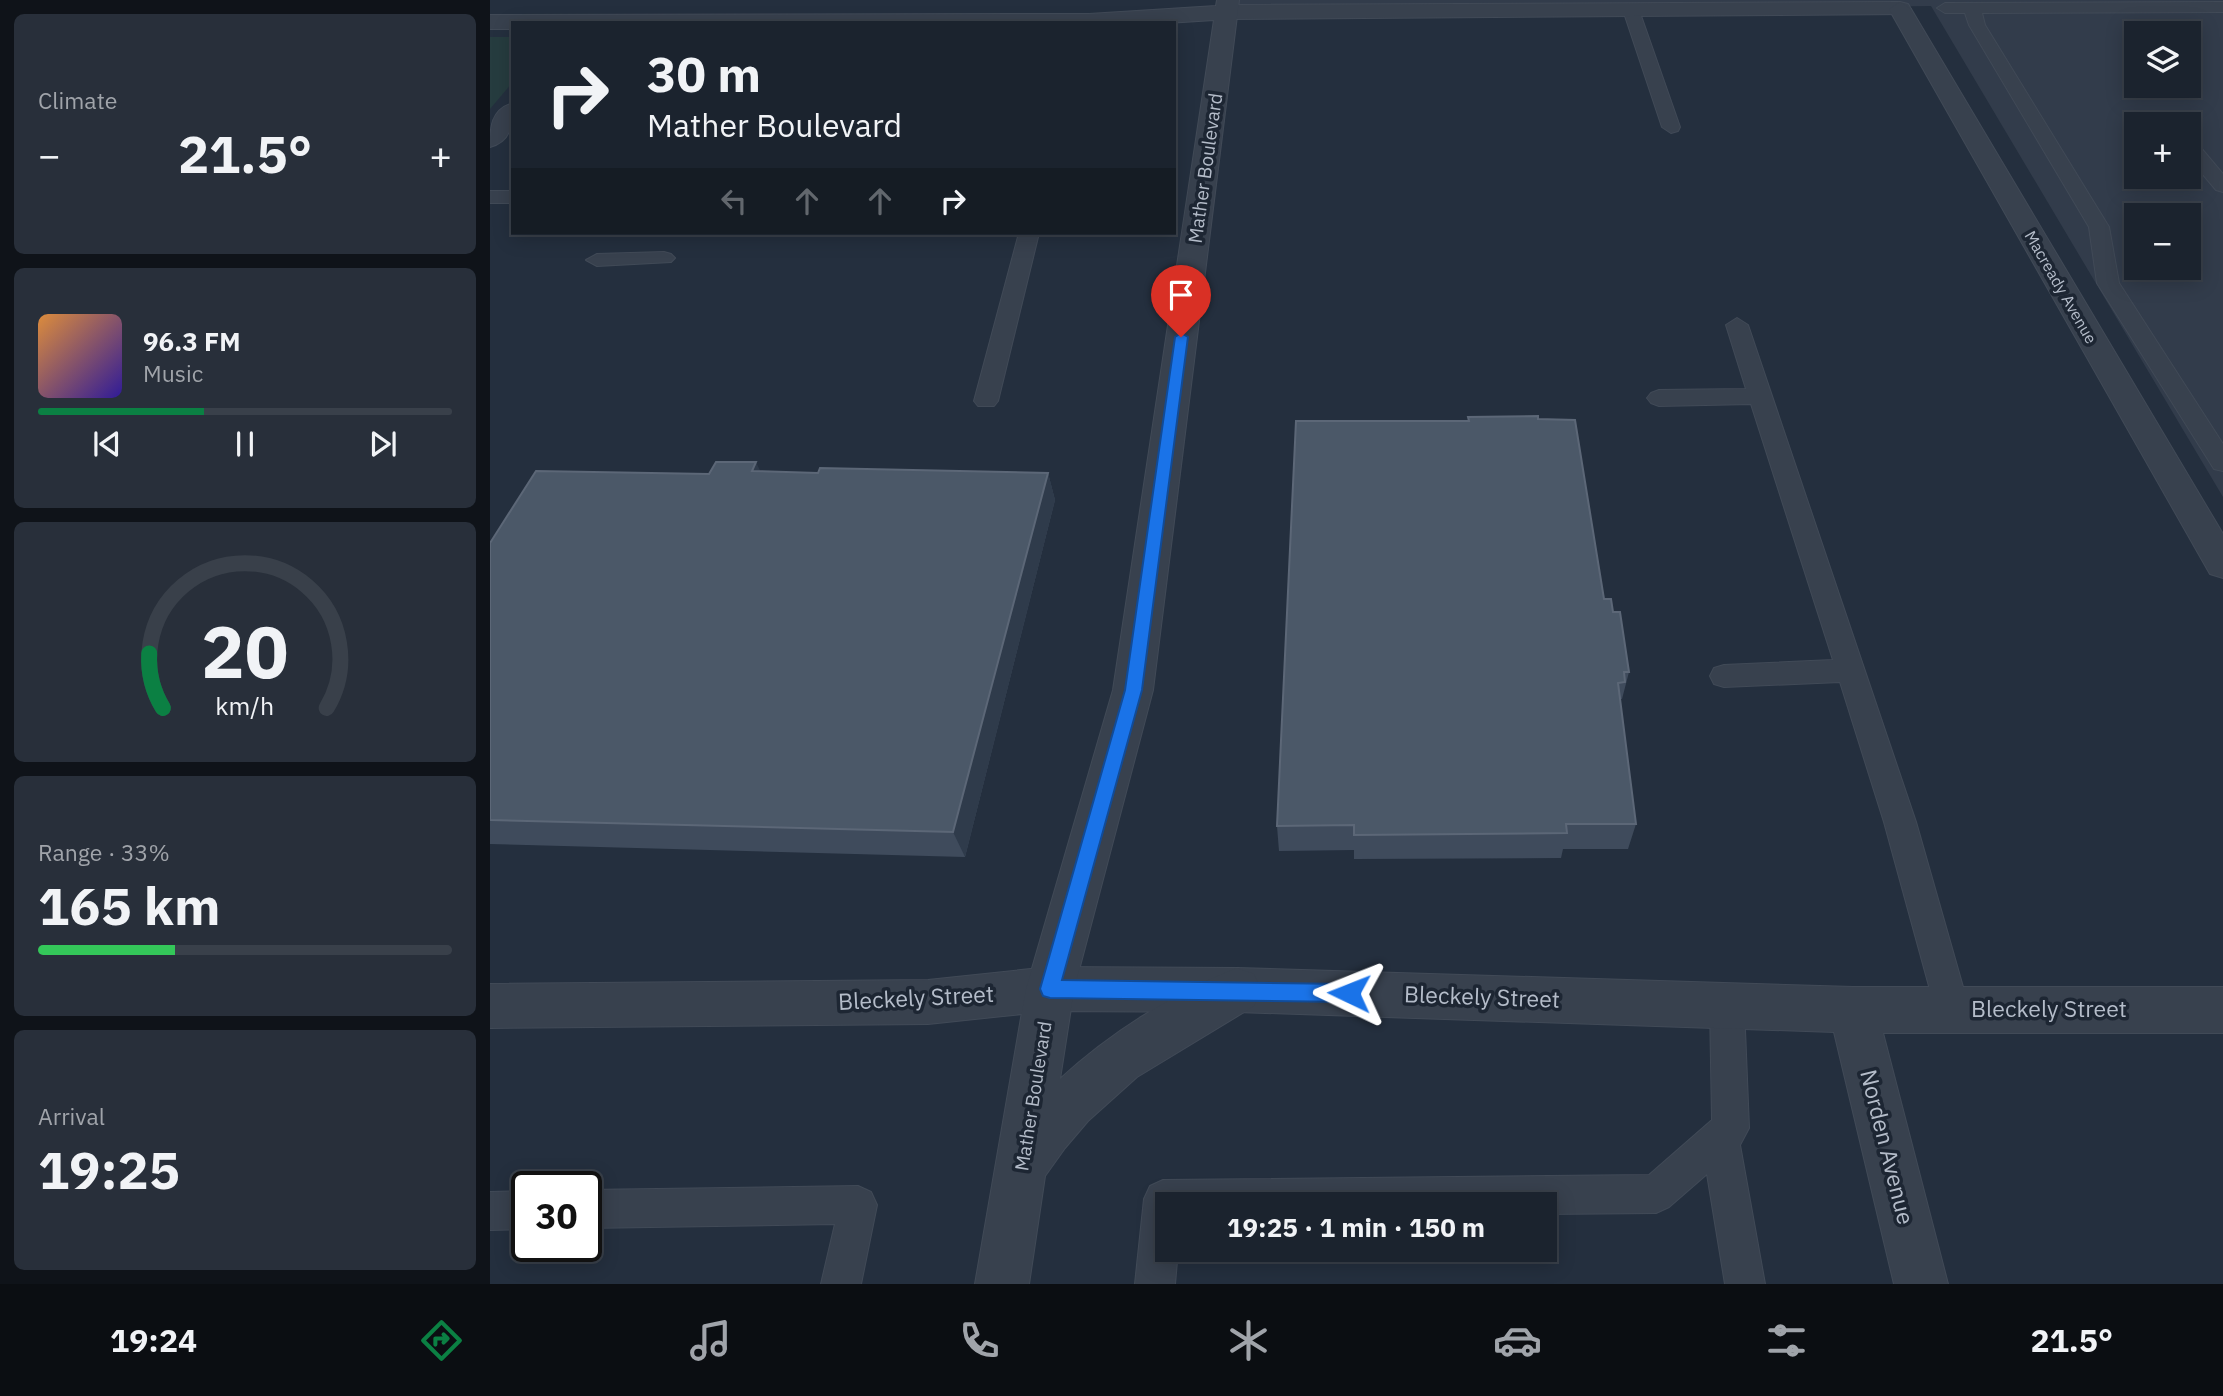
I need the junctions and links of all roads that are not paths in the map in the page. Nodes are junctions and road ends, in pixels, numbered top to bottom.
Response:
1 (608, 0) edge
2 (1123, 0) edge
3 (1227, 6) edge
4 (1945, 8) dead end
5 (1972, 8) junction
6 (490, 10) edge
7 (1631, 10) junction
8 (2220, 15) edge
9 (1089, 21) edge
10 (490, 22) edge
11 (511, 22) edge
12 (511, 113) edge
13 (1671, 127) dead end
14 (490, 139) edge
15 (2201, 160) edge
16 (2223, 186) edge
17 (490, 197) edge
18 (511, 197) edge
19 (1028, 235) edge
20 (664, 258) dead end
21 (597, 260) dead end
22 (1737, 325) dead end
23 (1759, 396) junction
24 (1659, 398) dead end
25 (986, 401) dead end
26 (2223, 463) edge
27 (2223, 565) edge
28 (1850, 670) junction
29 (1724, 676) dead end
30 (1050, 989) junction
31 (1237, 989) junction
32 (1727, 1005) junction
33 (490, 1006) edge
34 (1952, 1008) junction
35 (1853, 1010) junction
36 (2223, 1010) edge
37 (1720, 1138) junction
38 (1021, 1168) junction
39 (602, 1209) edge
40 (511, 1210) edge
41 (490, 1211) edge
42 (841, 1284) edge
43 (1002, 1284) edge
44 (1155, 1284) edge
45 (1745, 1284) edge
46 (1921, 1284) edge

1 - 6 street
2 - 3 street
3 - 7 street
3 - 9 street
3 - 30 street, Mather Boulevard
4 - 5 lane
5 - 8 lane
5 - 26 lane
7 - 13 lane
7 - 27 street, Macready Avenue
10 - 11 street
12 - 14 street
15 - 16 lane
17 - 18 lane
19 - 25 lane
20 - 21 lane
22 - 23 lane
23 - 24 lane
23 - 28 lane
28 - 29 lane
28 - 34 lane
30 - 31 street, Bleckely Street
30 - 33 street, Bleckely Street
30 - 38 street, Mather Boulevard
31 - 32 street, Bleckely Street
31 - 38 street
32 - 35 street, Bleckely Street
32 - 37 lane
34 - 35 street, Bleckely Street
34 - 36 street, Bleckely Street
35 - 46 street, Norden Avenue
37 - 44 lane
37 - 45 lane
38 - 43 street, Mather Boulevard
39 - 42 lane
40 - 41 lane

